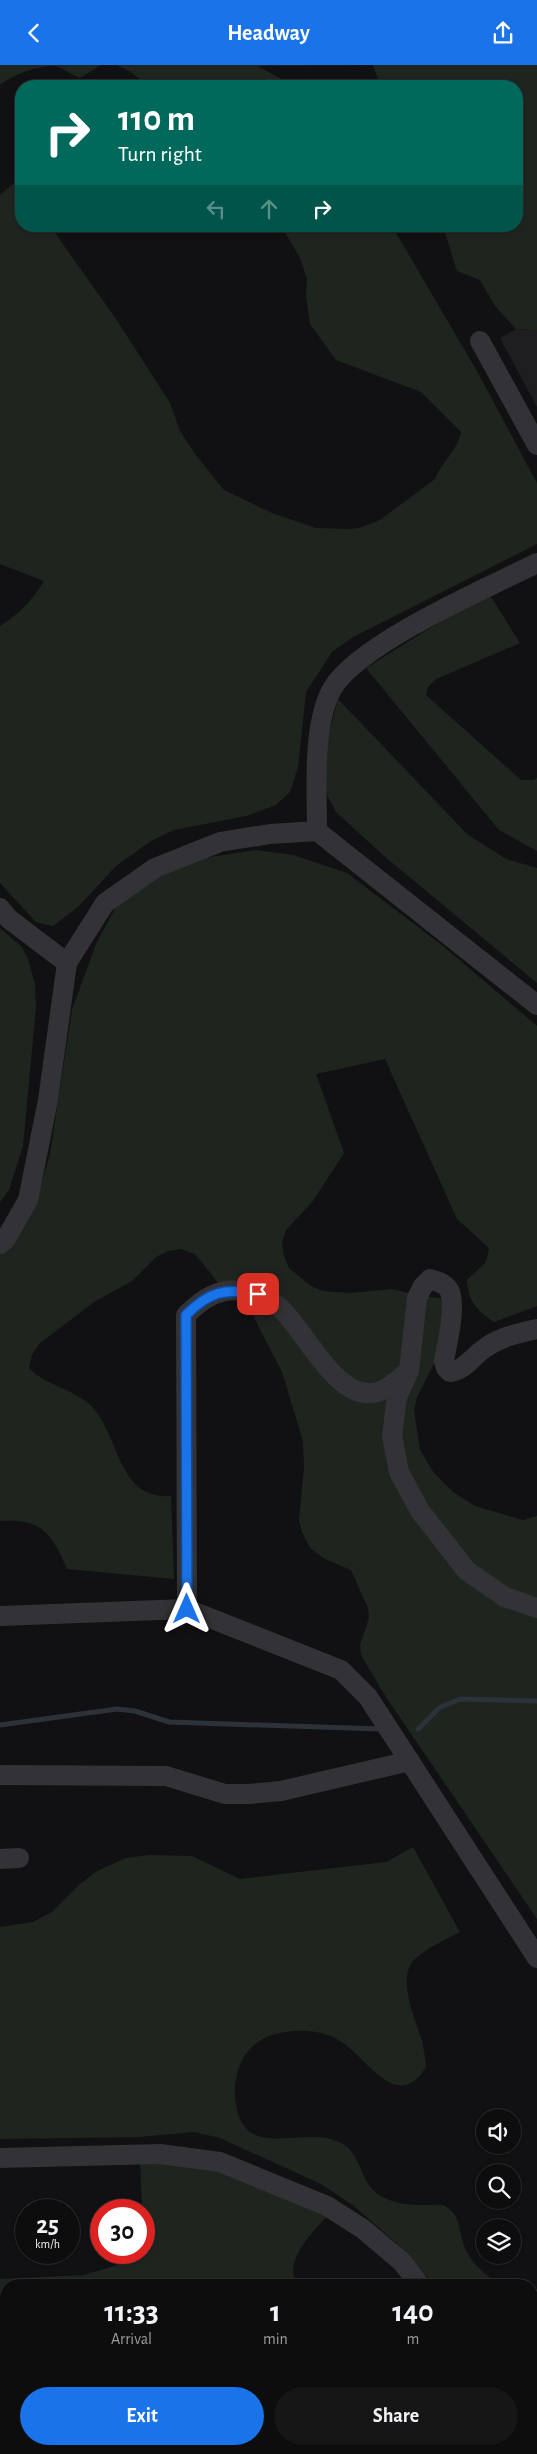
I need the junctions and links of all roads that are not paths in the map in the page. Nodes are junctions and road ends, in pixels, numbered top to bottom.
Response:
1 (480, 341) dead end
2 (537, 445) edge
3 (537, 563) edge
4 (317, 831) junction
5 (0, 908) edge
6 (67, 963) junction
7 (537, 1005) edge
8 (0, 1244) edge
9 (537, 1329) edge
10 (408, 1371) junction
11 (537, 1608) edge
12 (187, 1609) junction
13 (0, 1617) edge
14 (410, 1761) junction
15 (0, 1775) edge
16 (537, 1958) edge
17 (0, 2158) edge
18 (415, 2279) edge

1 - 2 street
3 - 4 street
4 - 6 street
4 - 7 street
5 - 6 street
6 - 8 street
9 - 10 street
10 - 11 street
10 - 12 street
12 - 13 street
12 - 14 street
14 - 15 street
14 - 16 street
17 - 18 street

